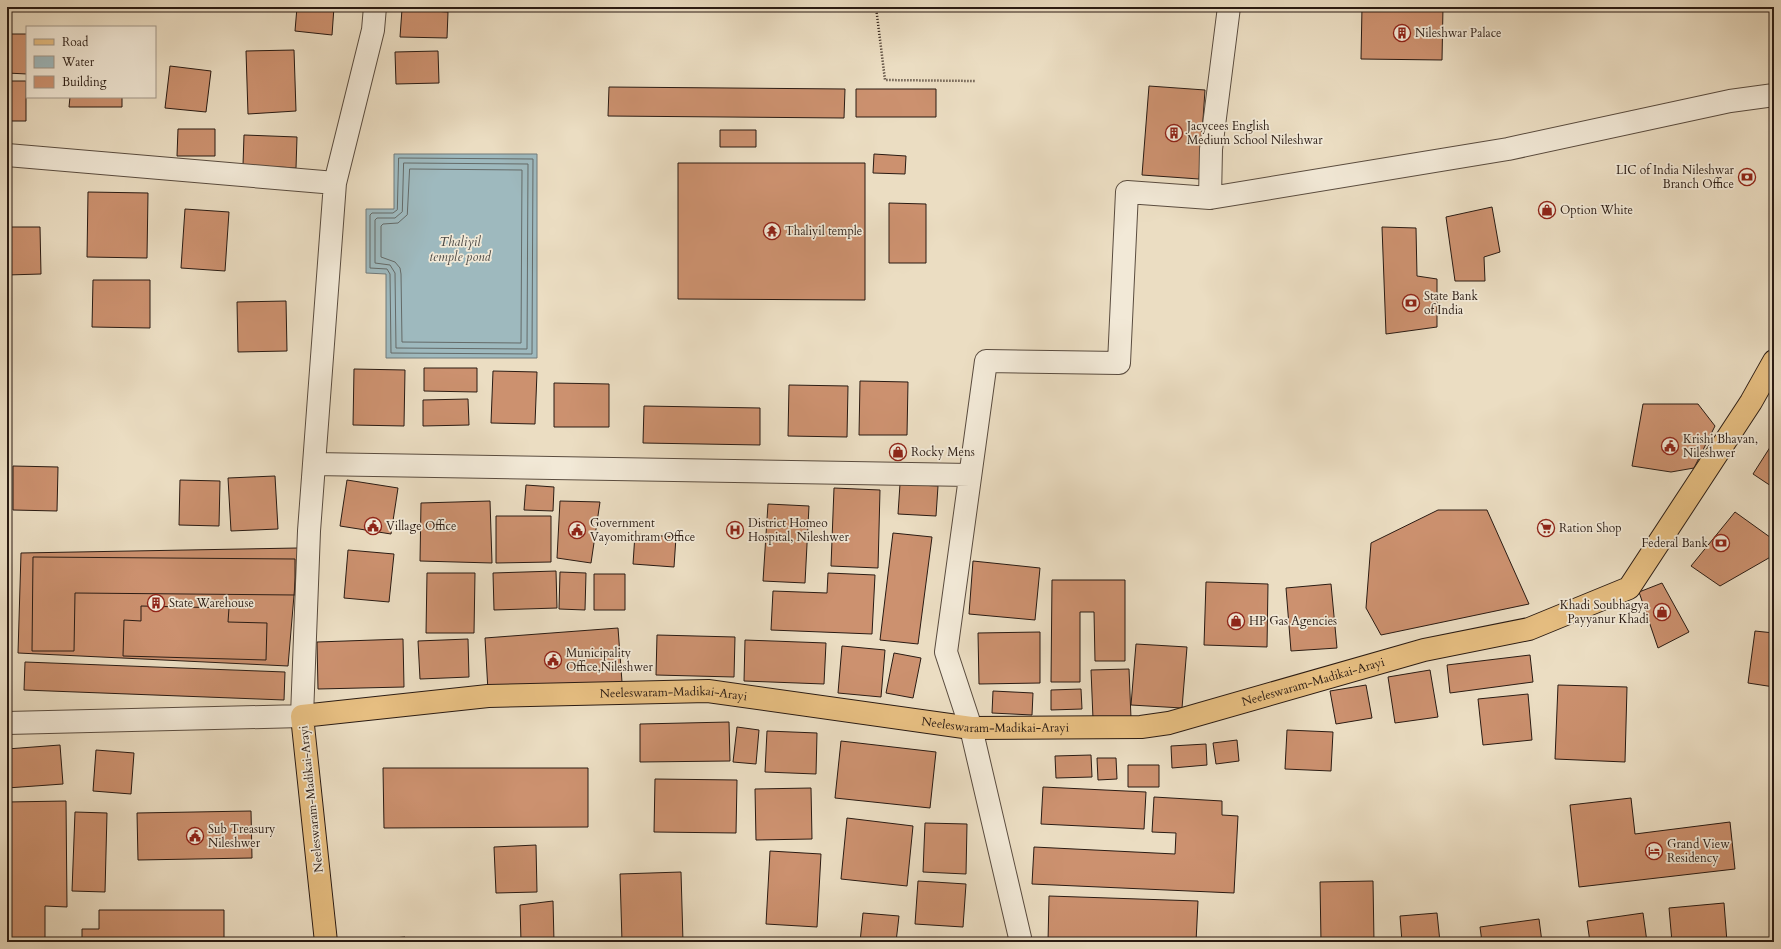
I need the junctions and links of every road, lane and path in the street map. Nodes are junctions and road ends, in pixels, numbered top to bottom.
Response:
1 (375, 7) edge
2 (876, 7) edge
3 (1229, 7) edge
4 (975, 81) dead end
5 (1774, 95) edge
6 (7, 155) edge
7 (336, 183) junction
8 (1210, 198) junction
9 (1774, 361) edge
10 (314, 464) junction
11 (970, 475) junction
12 (302, 716) junction
13 (7, 723) edge
14 (971, 728) junction
15 (326, 942) edge
16 (1021, 942) edge

1 - 7 street
2 - 4 path
3 - 8 street
5 - 8 street
6 - 7 street
7 - 10 street
8 - 11 street
9 - 14 main road, Neeleswaram-Madikai-Arayi
10 - 11 street
10 - 12 street
11 - 14 street
12 - 13 street
12 - 14 main road, Neeleswaram-Madikai-Arayi
12 - 15 main road, Neeleswaram-Madikai-Arayi
14 - 16 street

